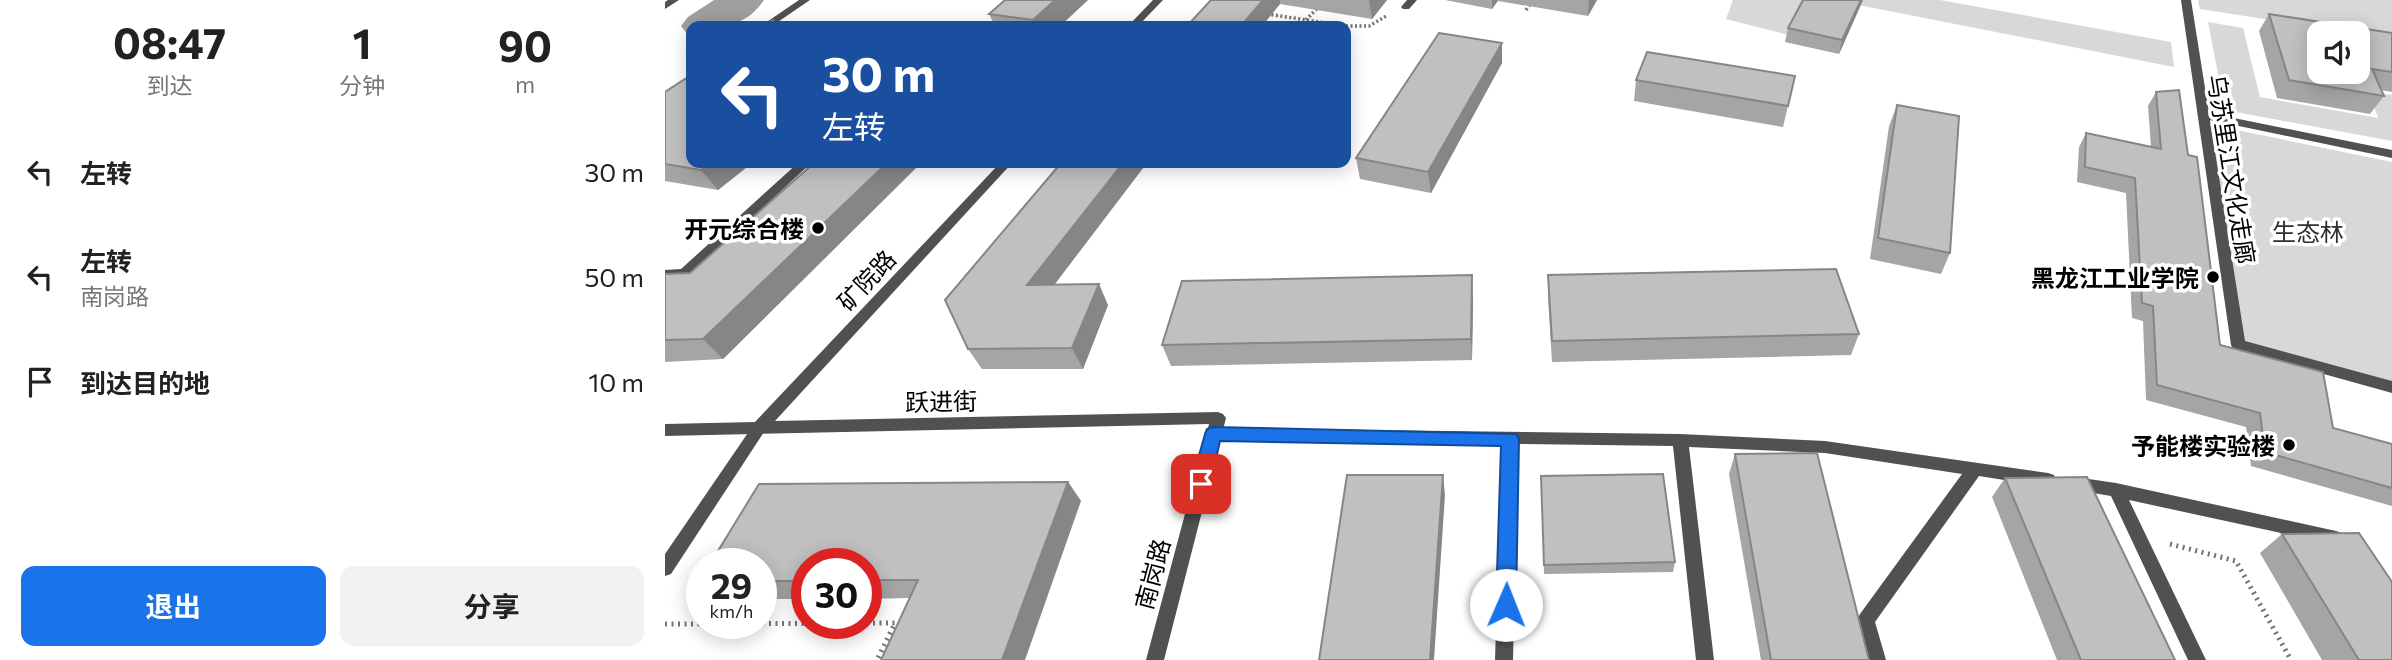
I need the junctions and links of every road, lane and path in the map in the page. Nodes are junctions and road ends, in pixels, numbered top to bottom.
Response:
1 (674, 0) edge
2 (805, 0) edge
3 (1158, 0) edge
4 (1325, 0) edge
5 (1533, 0) edge
6 (2186, 0) edge
7 (1409, 3) edge
8 (665, 6) edge
9 (1526, 10) dead end
10 (1265, 14) edge
11 (1306, 20) junction
12 (774, 21) edge
13 (1138, 21) edge
14 (1313, 21) edge
15 (1351, 27) edge
16 (2203, 116) junction
17 (2392, 154) edge
18 (800, 168) edge
19 (1001, 168) edge
20 (665, 275) edge
21 (2392, 387) edge
22 (1216, 426) junction
23 (759, 428) junction
24 (665, 430) edge
25 (1510, 439) junction
26 (1680, 440) junction
27 (1975, 469) junction
28 (2116, 490) junction
29 (2137, 536) junction
30 (2355, 551) edge
31 (665, 568) edge
32 (665, 624) edge
33 (877, 660) edge
34 (1155, 660) edge
35 (1504, 660) edge
36 (1705, 660) edge
37 (1877, 660) edge
38 (2197, 660) edge
39 (2291, 660) edge

1 - 8 street
2 - 12 street
3 - 13 street
4 - 11 path
5 - 9 path
6 - 16 street, 乌苏里江文化走廊
7 - 15 path
10 - 11 path
11 - 14 path
16 - 17 street
16 - 21 street, 乌苏里江文化走廊
18 - 20 street
19 - 23 street, 矿院路
22 - 23 street, 跃进街
22 - 25 street, 跃进街
22 - 34 street, 南岗路
23 - 24 street, 跃进街
23 - 31 street, 矿院路
25 - 26 street, 跃进街
25 - 35 street
26 - 27 street, 跃进街
26 - 36 street
27 - 28 street, 跃进街
27 - 37 street
28 - 29 street
28 - 30 street, 跃进街
29 - 38 street
29 - 39 path
32 - 33 path

